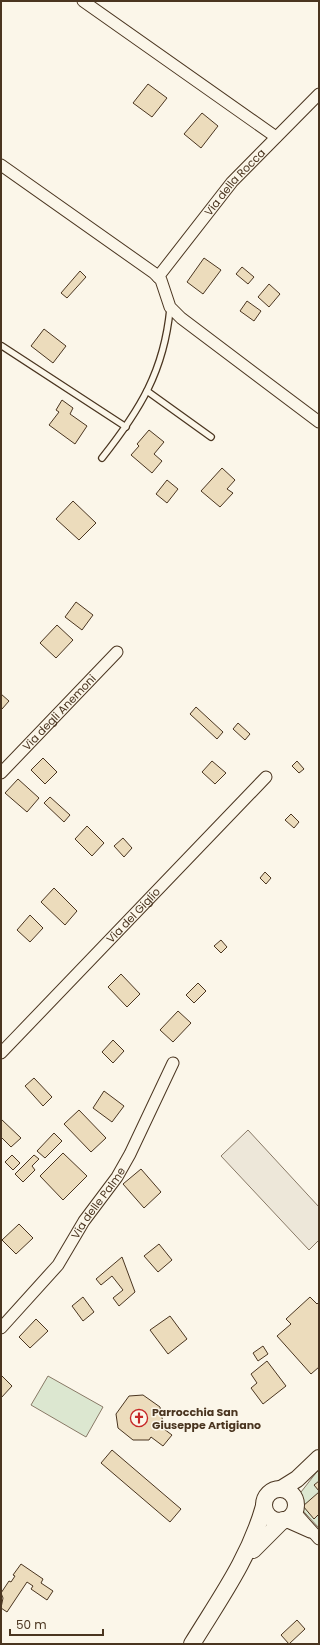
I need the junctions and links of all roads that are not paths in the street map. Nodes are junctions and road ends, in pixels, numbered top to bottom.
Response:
1 (83, 1) edge
2 (319, 94) edge
3 (276, 137) junction
4 (1, 166) edge
5 (158, 277) junction
6 (170, 307) junction
7 (2, 346) edge
8 (147, 391) junction
9 (319, 422) edge
10 (126, 427) junction
11 (211, 437) dead end
12 (102, 458) dead end
13 (117, 652) dead end
14 (1, 773) edge
15 (266, 777) dead end
16 (1, 1053) edge
17 (173, 1062) dead end
18 (1, 1328) edge
19 (319, 1458) edge
20 (306, 1470) junction
21 (281, 1489) junction
22 (264, 1506) junction
23 (291, 1511) junction
24 (317, 1536) edge
25 (244, 1560) junction
26 (192, 1644) edge

1 - 3 street
2 - 3 street, Via della Rocca
3 - 5 street, Via della Rocca
4 - 5 street
5 - 6 street
6 - 8 lane
6 - 9 street
7 - 10 lane
8 - 10 lane
8 - 11 lane
10 - 12 lane
13 - 14 street, Via degli Anemoni
15 - 16 street, Via del Giglio
17 - 18 street, Via delle Palme
19 - 20 main road
20 - 21 main road
20 - 23 main road
21 - 22 main road
21 - 23 main road
22 - 23 main road
22 - 25 main road
23 - 24 street
23 - 25 main road
25 - 26 main road

